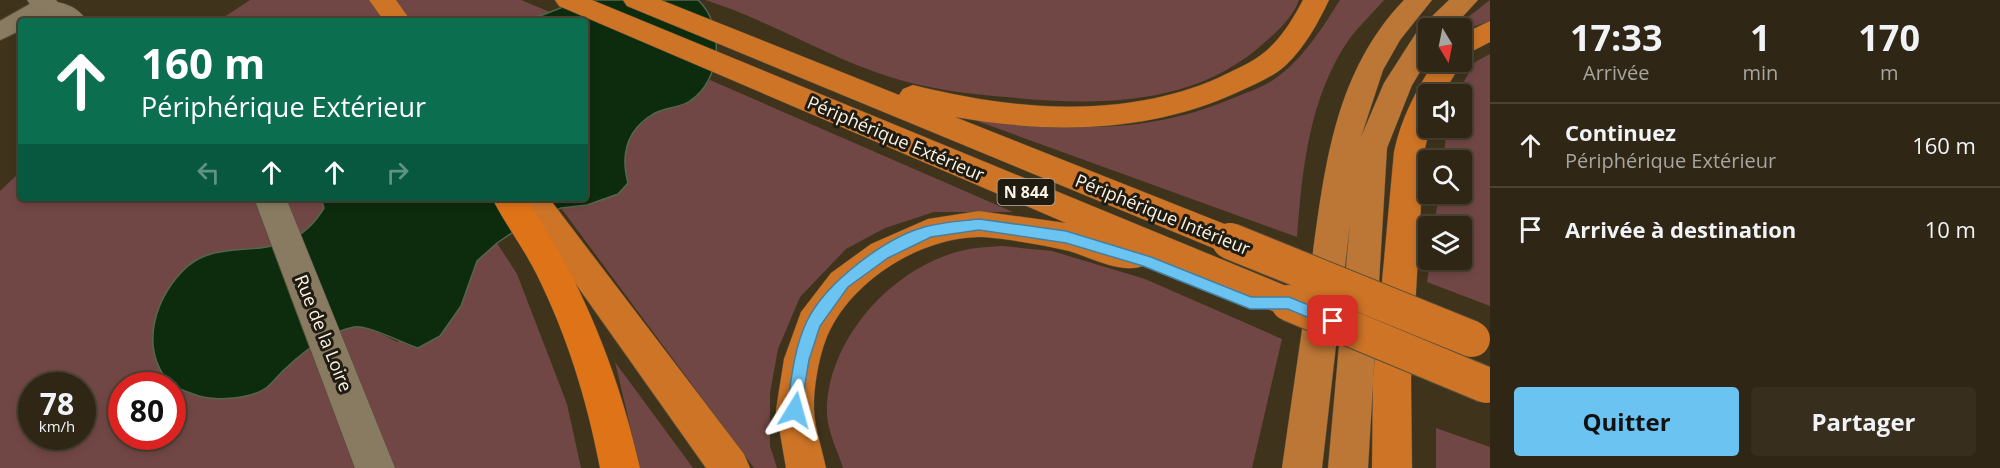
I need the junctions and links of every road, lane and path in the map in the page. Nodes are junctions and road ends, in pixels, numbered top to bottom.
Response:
1 (382, 0) edge
2 (568, 0) edge
3 (636, 0) edge
4 (1316, 0) edge
5 (1419, 0) edge
6 (1465, 0) edge
7 (43, 2) edge
8 (20, 18) edge
9 (69, 18) edge
10 (396, 18) edge
11 (1446, 18) edge
12 (18, 19) edge
13 (1490, 30) edge
14 (0, 32) edge
15 (1472, 41) edge
16 (1418, 52) edge
17 (827, 93) junction
18 (1418, 120) edge
19 (511, 201) edge
20 (532, 201) edge
21 (276, 212) edge
22 (553, 249) junction
23 (1289, 303) junction
24 (1481, 342) edge
25 (1488, 386) edge
26 (375, 468) edge
27 (620, 468) edge
28 (730, 468) edge
29 (806, 468) edge
30 (1302, 468) edge
31 (1348, 468) edge
32 (1392, 468) edge

1 - 10 highway
2 - 17 highway, Périphérique Extérieur / N 844
3 - 17 highway, Périphérique Intérieur / N 844
4 - 17 highway
5 - 30 main road
6 - 11 main road
7 - 8 street
7 - 9 street
12 - 14 street
13 - 15 highway
16 - 31 main road
17 - 23 highway, Périphérique Extérieur / N 844
17 - 24 highway, Périphérique Intérieur / N 844, bridge
18 - 32 highway
19 - 22 highway
20 - 22 highway
21 - 26 street, Rue de la Loire
22 - 27 highway
22 - 28 highway
23 - 25 highway, Périphérique Extérieur / N 844, bridge
23 - 29 highway

